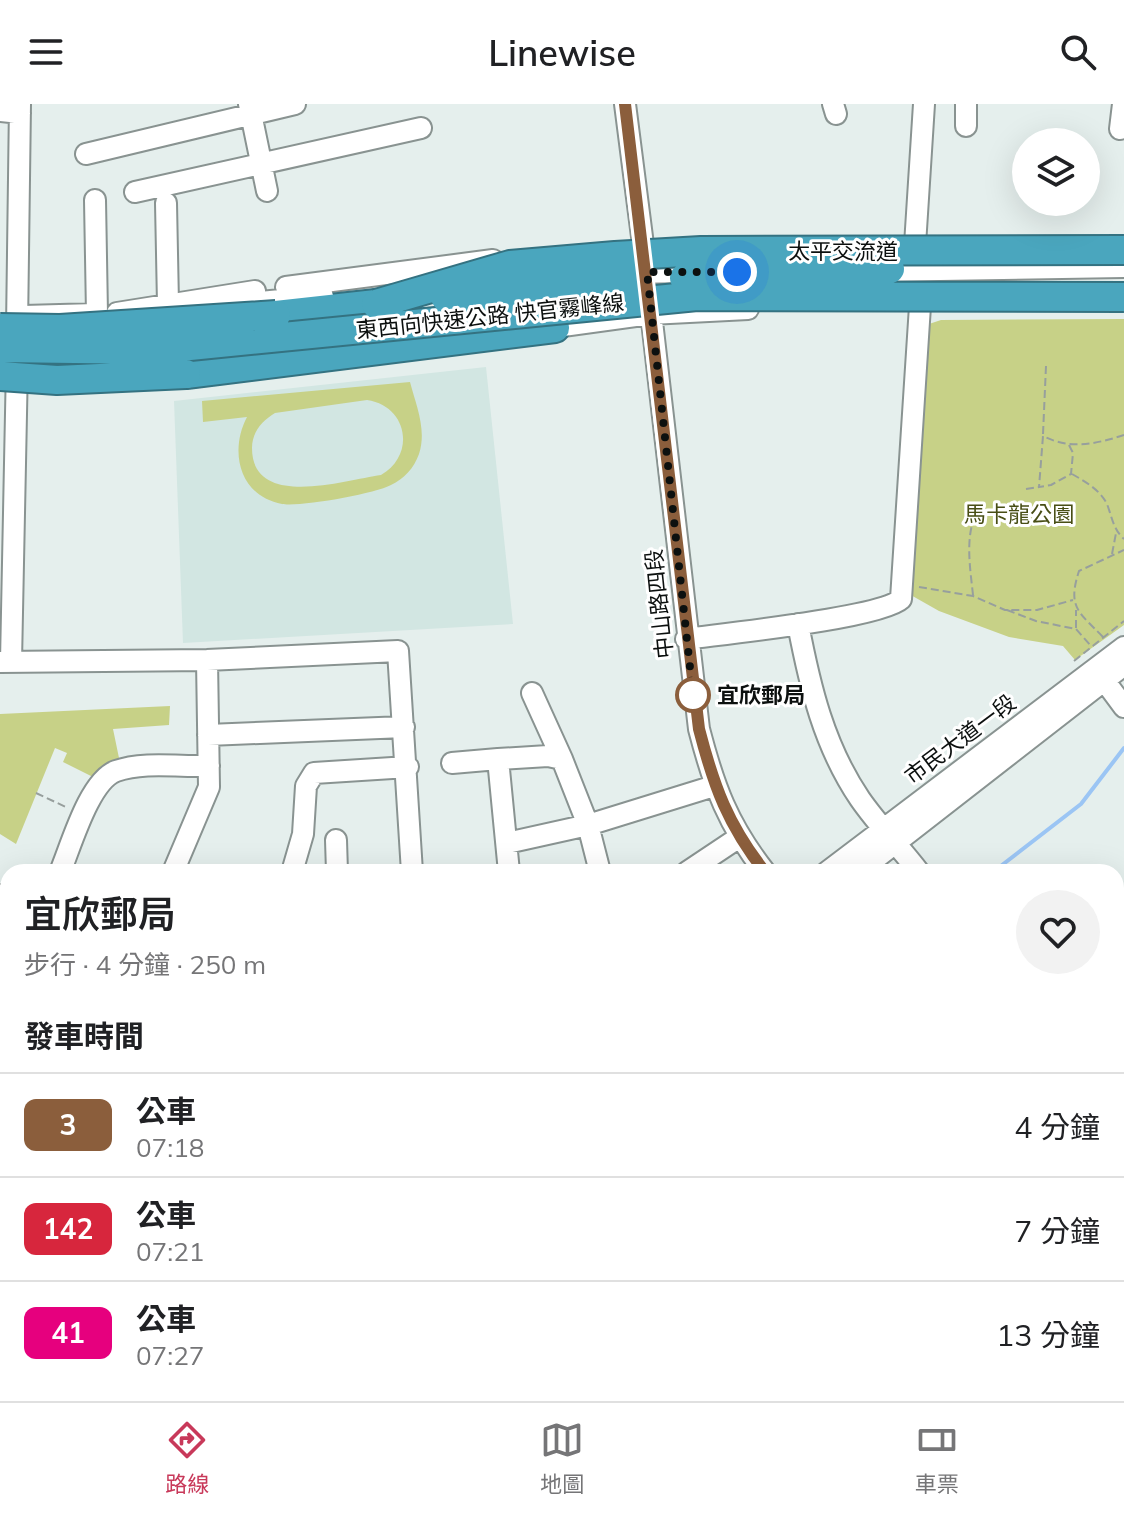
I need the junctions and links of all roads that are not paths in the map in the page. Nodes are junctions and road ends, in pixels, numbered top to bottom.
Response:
1 (295, 104) edge
2 (625, 104) edge
3 (924, 104) edge
4 (966, 104) edge
5 (1123, 104) edge
6 (13, 109) edge
7 (250, 109) edge
8 (966, 126) dead end
9 (421, 128) dead end
10 (1120, 129) dead end
11 (86, 154) dead end
12 (261, 163) junction
13 (267, 191) dead end
14 (135, 192) dead end
15 (95, 200) dead end
16 (166, 203) dead end
17 (1124, 243) edge
18 (915, 245) junction
19 (644, 247) junction
20 (1124, 250) edge
21 (1124, 266) edge
22 (647, 272) junction
23 (1124, 297) edge
24 (168, 304) junction
25 (376, 304) junction
26 (920, 306) junction
27 (1124, 306) edge
28 (107, 313) junction
29 (650, 314) junction
30 (6, 319) edge
31 (555, 328) junction
32 (6, 372) edge
33 (798, 624) junction
34 (686, 639) junction
35 (1124, 647) edge
36 (207, 660) junction
37 (6, 662) edge
38 (1124, 665) edge
39 (1099, 675) junction
40 (532, 693) dead end
41 (1124, 707) edge
42 (404, 727) junction
43 (208, 735) junction
44 (498, 759) junction
45 (562, 759) junction
46 (452, 763) dead end
47 (209, 766) junction
48 (408, 767) junction
49 (714, 786) junction
50 (588, 825) junction
51 (889, 836) junction
52 (738, 838) junction
53 (336, 840) dead end
54 (507, 843) junction
55 (63, 864) edge
56 (176, 864) edge
57 (294, 864) edge
58 (337, 864) edge
59 (412, 864) edge
60 (508, 864) edge
61 (598, 864) edge
62 (699, 864) edge
63 (759, 864) edge
64 (841, 864) edge
65 (865, 864) edge
66 (912, 864) edge

1 - 7 street
2 - 19 street, 中山路四段
3 - 18 street
4 - 8 street
5 - 10 street
6 - 30 street
7 - 11 street
7 - 12 street
9 - 12 street
12 - 13 street
12 - 14 street
15 - 28 street
16 - 24 street
17 - 18 street
18 - 19 street
19 - 22 street, 中山路四段
19 - 24 street
20 - 25 highway, 太平交流道, bridge
21 - 22 street
21 - 25 highway, 東西向快速公路 快官霧峰線, bridge
22 - 28 street
22 - 29 street, 中山路四段
23 - 32 highway, 東西向快速公路 快官霧峰線, bridge
24 - 28 street
25 - 30 highway, 東西向快速公路 快官霧峰線, bridge
26 - 27 street
26 - 29 street
26 - 33 street
28 - 30 street
29 - 31 street
29 - 34 street, 中山路四段
30 - 32 street
31 - 32 highway, bridge
31 - 32 street
32 - 37 street
33 - 34 street
33 - 51 street
34 - 49 street, 中山路四段
35 - 39 street, 市民大道一段
36 - 37 street
36 - 42 street
36 - 43 street
38 - 39 street, 市民大道一段
39 - 41 street
39 - 51 street, 市民大道一段
40 - 45 street
42 - 43 street
42 - 48 street
43 - 47 street
44 - 45 street
44 - 46 street
44 - 54 street
45 - 50 street
47 - 55 street
47 - 56 street
48 - 57 street
48 - 59 street
49 - 50 street
49 - 52 street, 中山路四段
50 - 54 street
50 - 61 street
51 - 64 street, 市民大道一段
51 - 65 street, 市民大道一段
51 - 66 street
52 - 62 street
52 - 63 street, 中山路四段
53 - 58 street
54 - 60 street

